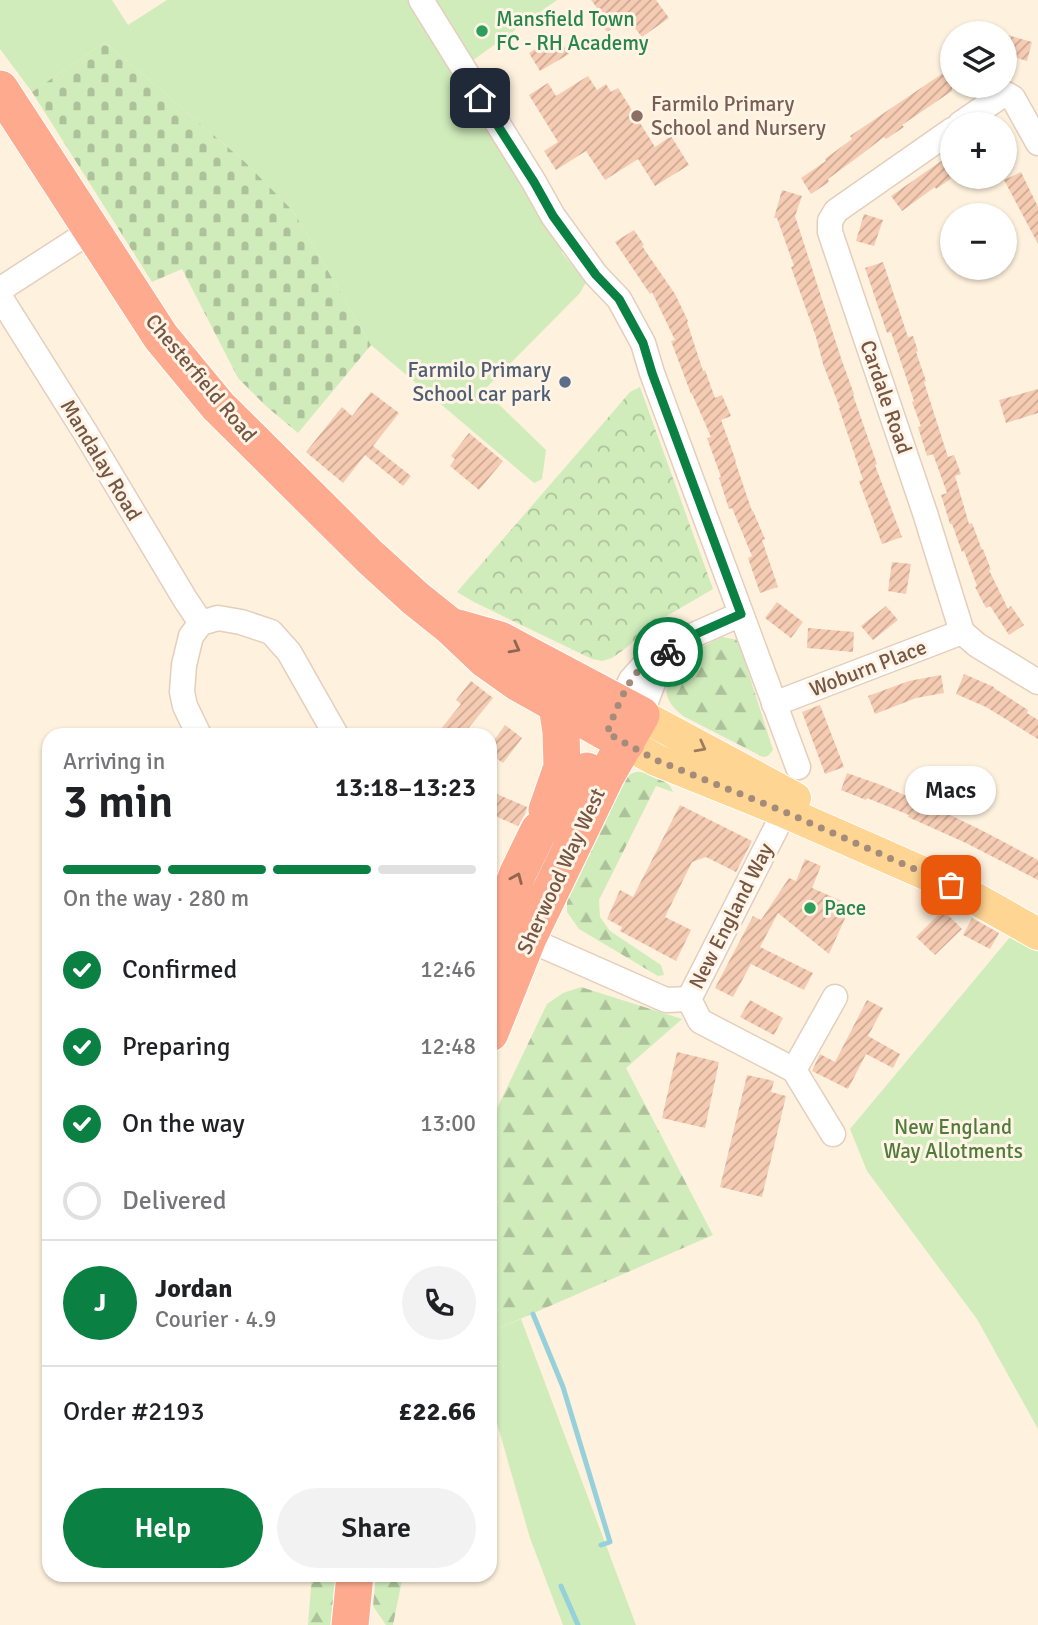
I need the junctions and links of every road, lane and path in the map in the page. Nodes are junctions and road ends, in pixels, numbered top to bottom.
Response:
1 (421, 0) edge
2 (0, 89) edge
3 (977, 112) edge
4 (940, 138) edge
5 (1038, 144) edge
6 (92, 230) junction
7 (0, 291) edge
8 (0, 297) edge
9 (741, 614) junction
10 (201, 623) junction
11 (450, 626) junction
12 (962, 632) junction
13 (1038, 682) edge
14 (774, 704) junction
15 (557, 705) junction
16 (623, 724) junction
17 (196, 728) edge
18 (332, 728) edge
19 (792, 792) junction
20 (539, 830) junction
21 (1038, 909) edge
22 (1038, 934) edge
23 (505, 937) edge
24 (497, 988) edge
25 (835, 997) dead end
26 (689, 999) junction
27 (794, 1070) junction
28 (833, 1134) dead end
29 (354, 1582) edge
30 (350, 1625) edge

1 - 9 street
2 - 6 highway, Chesterfield Road
3 - 5 street
4 - 12 street, Cardale Road
6 - 7 street
6 - 11 highway, Chesterfield Road
8 - 10 street, Mandalay Road
9 - 14 street
9 - 16 street
10 - 17 street
10 - 18 street
11 - 15 highway, Chesterfield Road
11 -> 16 highway
12 - 13 street
12 - 14 street, Woburn Place
14 - 19 street
15 - 16 highway, Chesterfield Road
15 - 20 highway
16 - 19 main road
16 - 20 highway, Sherwood Way West
16 - 23 highway, Sherwood Way West
19 - 21 main road
19 - 22 main road
19 - 26 street, New England Way
23 -> 20 highway, Sherwood Way West
23 - 24 highway, Sherwood Way West
23 - 26 street, New England Way
25 - 27 street
26 - 27 street, New England Way
27 - 28 street
29 - 30 highway

